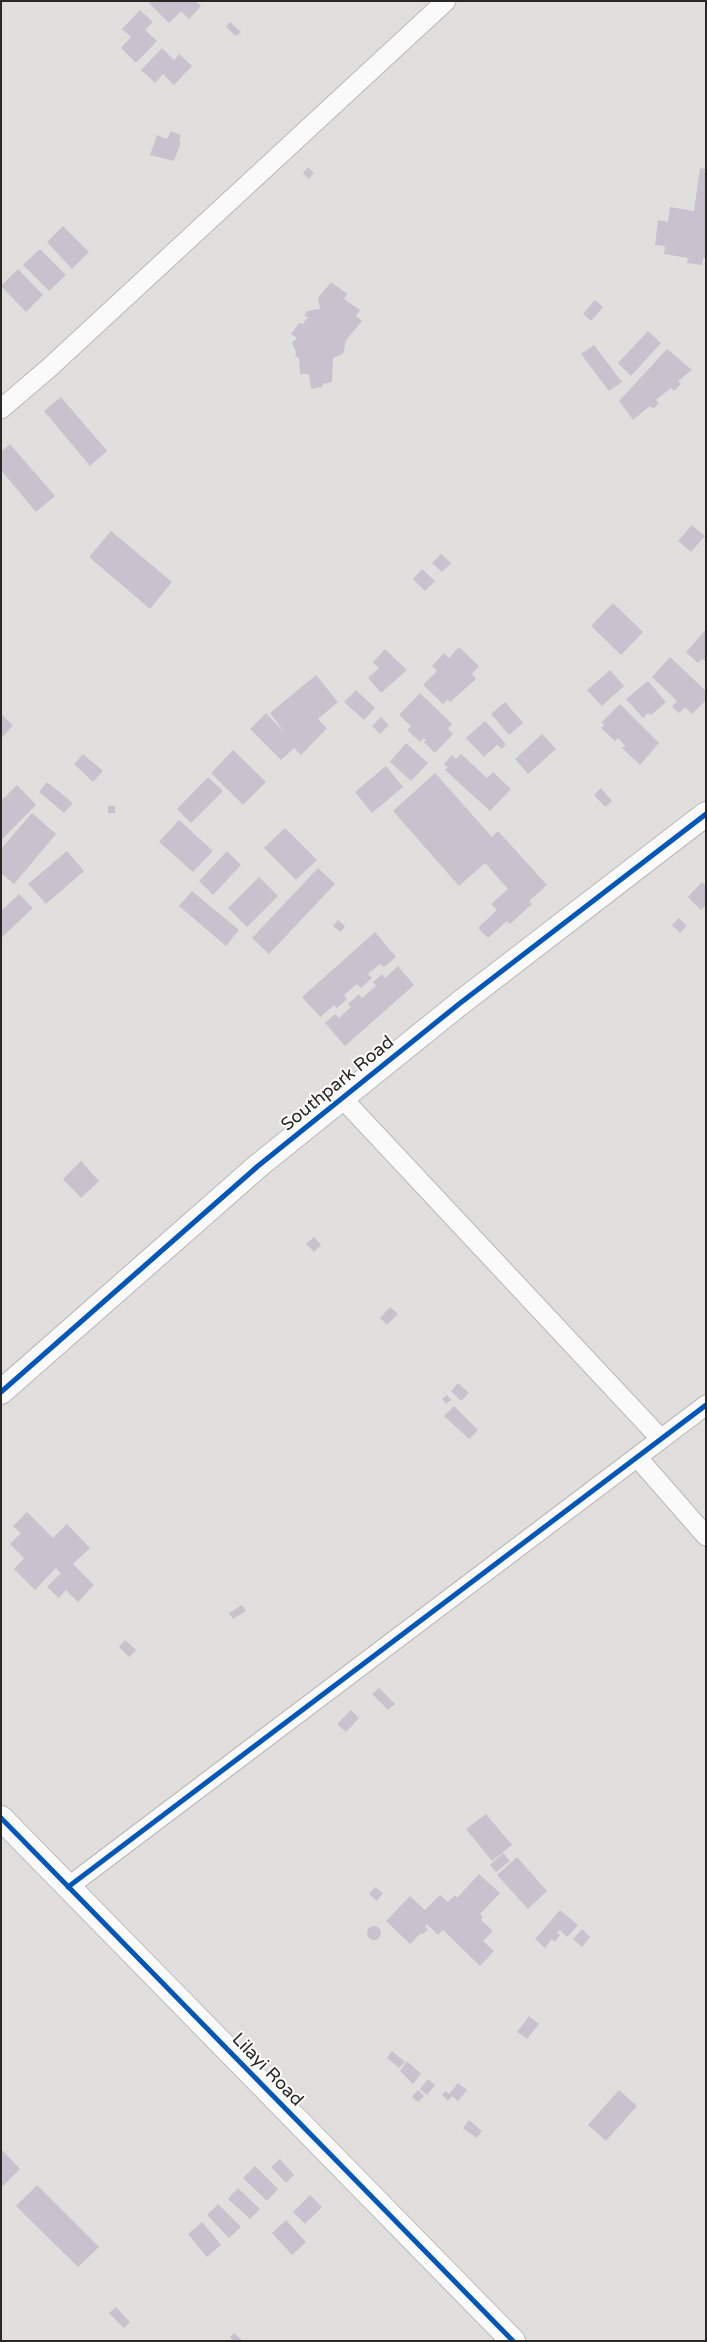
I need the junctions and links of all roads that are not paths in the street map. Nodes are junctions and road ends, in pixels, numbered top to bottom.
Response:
1 (446, 1) edge
2 (1, 409) edge
3 (706, 814) edge
4 (342, 1098) junction
5 (1, 1392) edge
6 (706, 1405) edge
7 (661, 1439) junction
8 (637, 1457) junction
9 (706, 1536) edge
10 (1, 1818) edge
11 (68, 1887) junction
12 (513, 2341) edge

1 - 2 street
3 - 4 street, Southpark Road
4 - 5 street, Southpark Road
4 - 7 street
6 - 7 street
7 - 8 street
8 - 9 street
8 - 11 street
10 - 11 street, Lilayi Road
11 - 12 street, Lilayi Road

